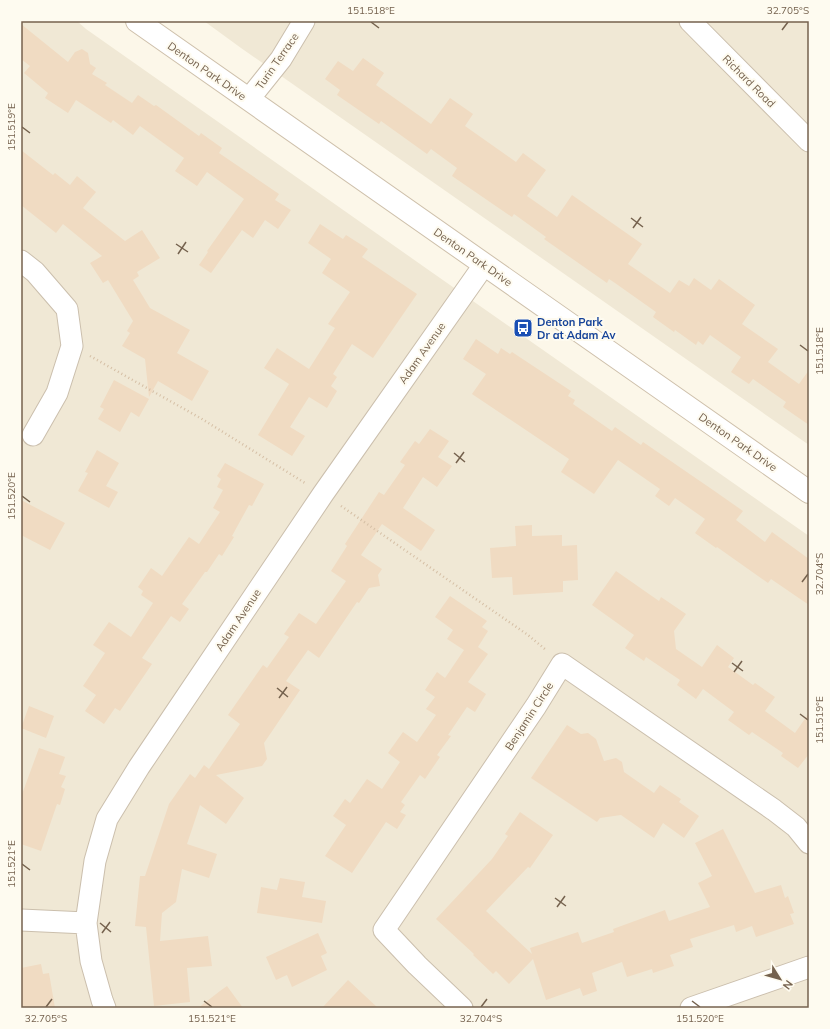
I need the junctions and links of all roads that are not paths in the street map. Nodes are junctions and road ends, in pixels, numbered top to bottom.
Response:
1 (137, 21) edge
2 (304, 21) edge
3 (690, 21) edge
4 (249, 99) junction
5 (809, 141) edge
6 (21, 260) edge
7 (484, 265) junction
8 (33, 436) dead end
9 (809, 492) edge
10 (809, 843) edge
11 (21, 920) edge
12 (86, 923) junction
13 (809, 967) edge
14 (105, 1008) edge
15 (462, 1008) edge
16 (691, 1008) edge

1 - 4 main road, Denton Park Drive
2 - 4 street, Turin Terrace
3 - 5 street, Richard Road
4 - 7 main road, Denton Park Drive
6 - 8 street
7 - 9 main road, Denton Park Drive
7 - 12 street, Adam Avenue
10 - 15 street, Benjamin Circle
11 - 12 street
12 - 14 street, Adam Avenue
13 - 16 street

